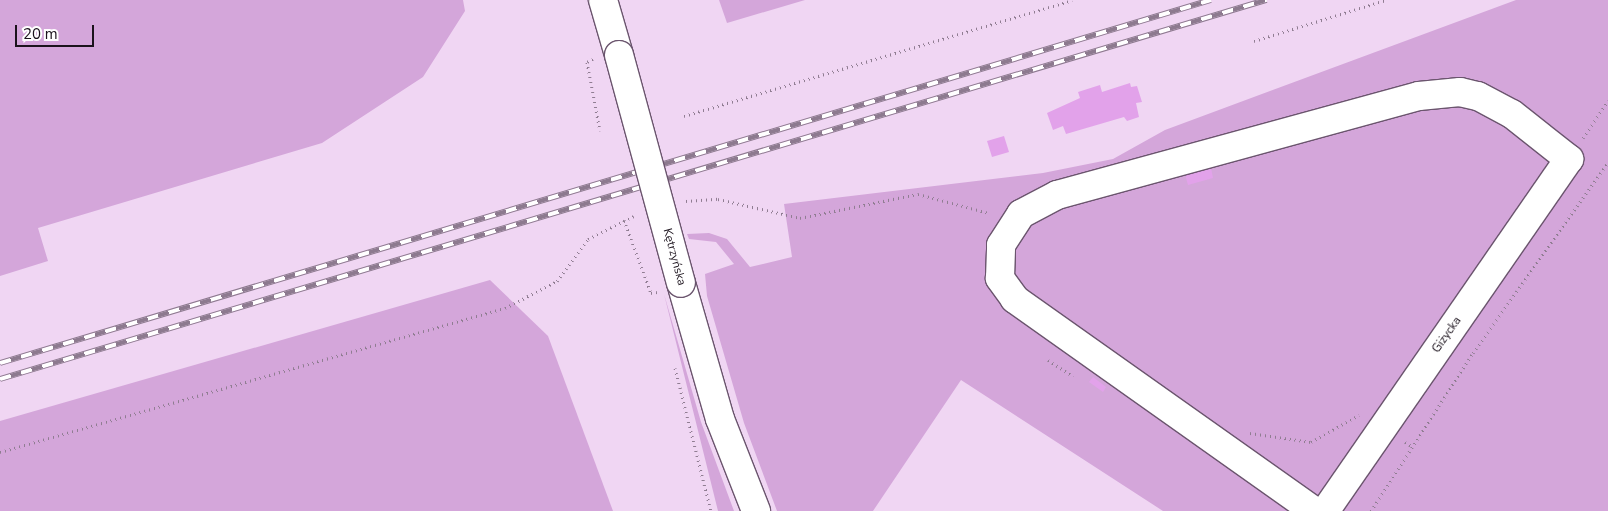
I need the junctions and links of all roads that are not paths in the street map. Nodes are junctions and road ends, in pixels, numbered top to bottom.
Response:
1 (604, 0) edge
2 (756, 511) edge
3 (1314, 511) edge
4 (1325, 511) edge

1 - 2 street, Kętrzyńska, bridge
3 - 4 street, Giżycka

